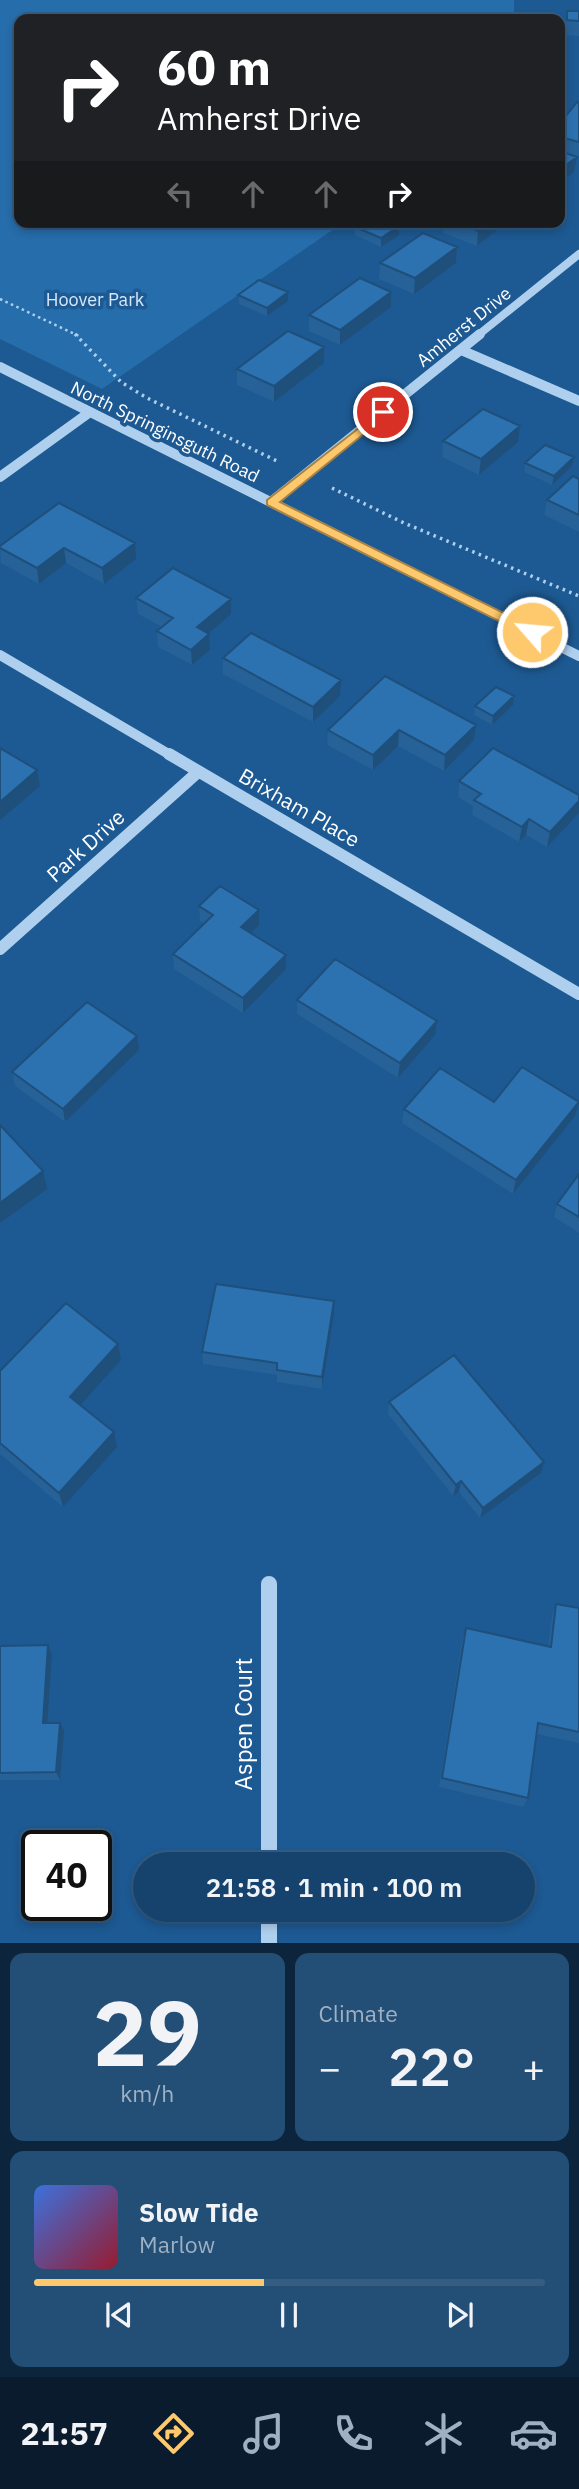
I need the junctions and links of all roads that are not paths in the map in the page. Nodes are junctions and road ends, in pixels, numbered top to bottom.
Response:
1 (579, 254) edge
2 (461, 350) junction
3 (0, 368) edge
4 (579, 401) edge
5 (90, 412) junction
6 (0, 477) edge
7 (271, 502) junction
8 (0, 655) edge
9 (579, 656) edge
10 (198, 772) junction
11 (0, 949) edge
12 (579, 994) edge
13 (269, 1584) dead end
14 (269, 1852) edge
15 (269, 1922) edge
16 (269, 1943) edge

1 - 2 street, Amherst Drive
2 - 4 street
2 - 7 street, Amherst Drive
3 - 5 street, North Springinsguth Road
5 - 6 street
5 - 7 street, North Springinsguth Road
7 - 9 street, North Springinsguth Road
8 - 10 street, Brixham Place
10 - 11 street, Park Drive
10 - 12 street, Brixham Place
13 - 14 street, Aspen Court
15 - 16 street

